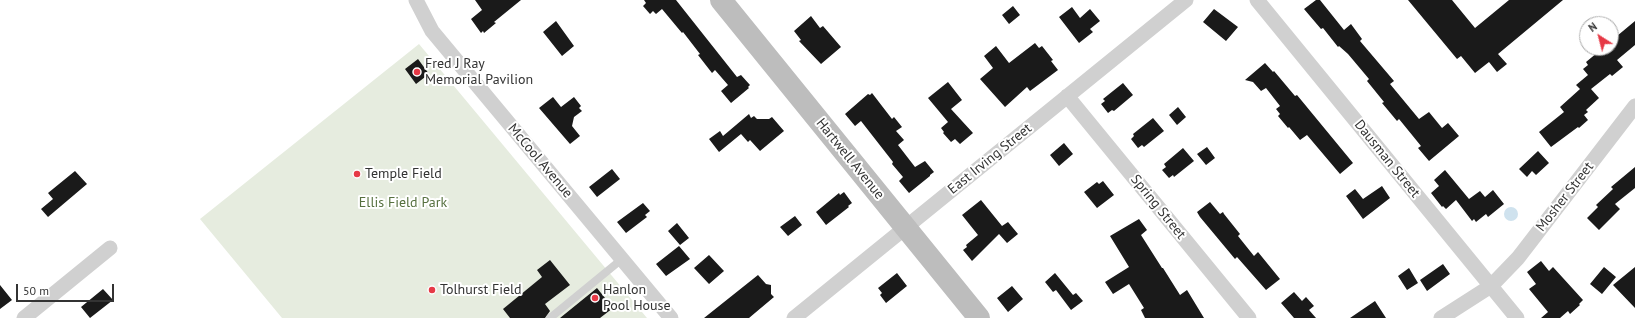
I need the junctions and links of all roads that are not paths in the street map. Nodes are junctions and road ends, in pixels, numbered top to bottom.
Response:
1 (416, 0) edge
2 (721, 0) edge
3 (1186, 0) edge
4 (1257, 0) edge
5 (1067, 96) junction
6 (1635, 106) edge
7 (905, 227) junction
8 (110, 248) dead end
9 (622, 259) junction
10 (1491, 286) junction
11 (24, 318) edge
12 (550, 318) edge
13 (671, 318) edge
14 (794, 318) edge
15 (979, 318) edge
16 (1249, 318) edge
17 (1440, 318) edge
18 (1517, 318) edge

1 - 9 street, McCool Avenue
2 - 7 street, Hartwell Avenue
3 - 5 street, East Irving Street
4 - 10 street, Dausman Street
5 - 7 street, East Irving Street
5 - 16 street, Spring Street
6 - 10 street, Mosher Street
7 - 14 street, East Irving Street
7 - 15 street, Hartwell Avenue
8 - 11 street
9 - 12 lane
9 - 13 street, McCool Avenue
10 - 17 street, Mosher Street
10 - 18 street, Dausman Street

